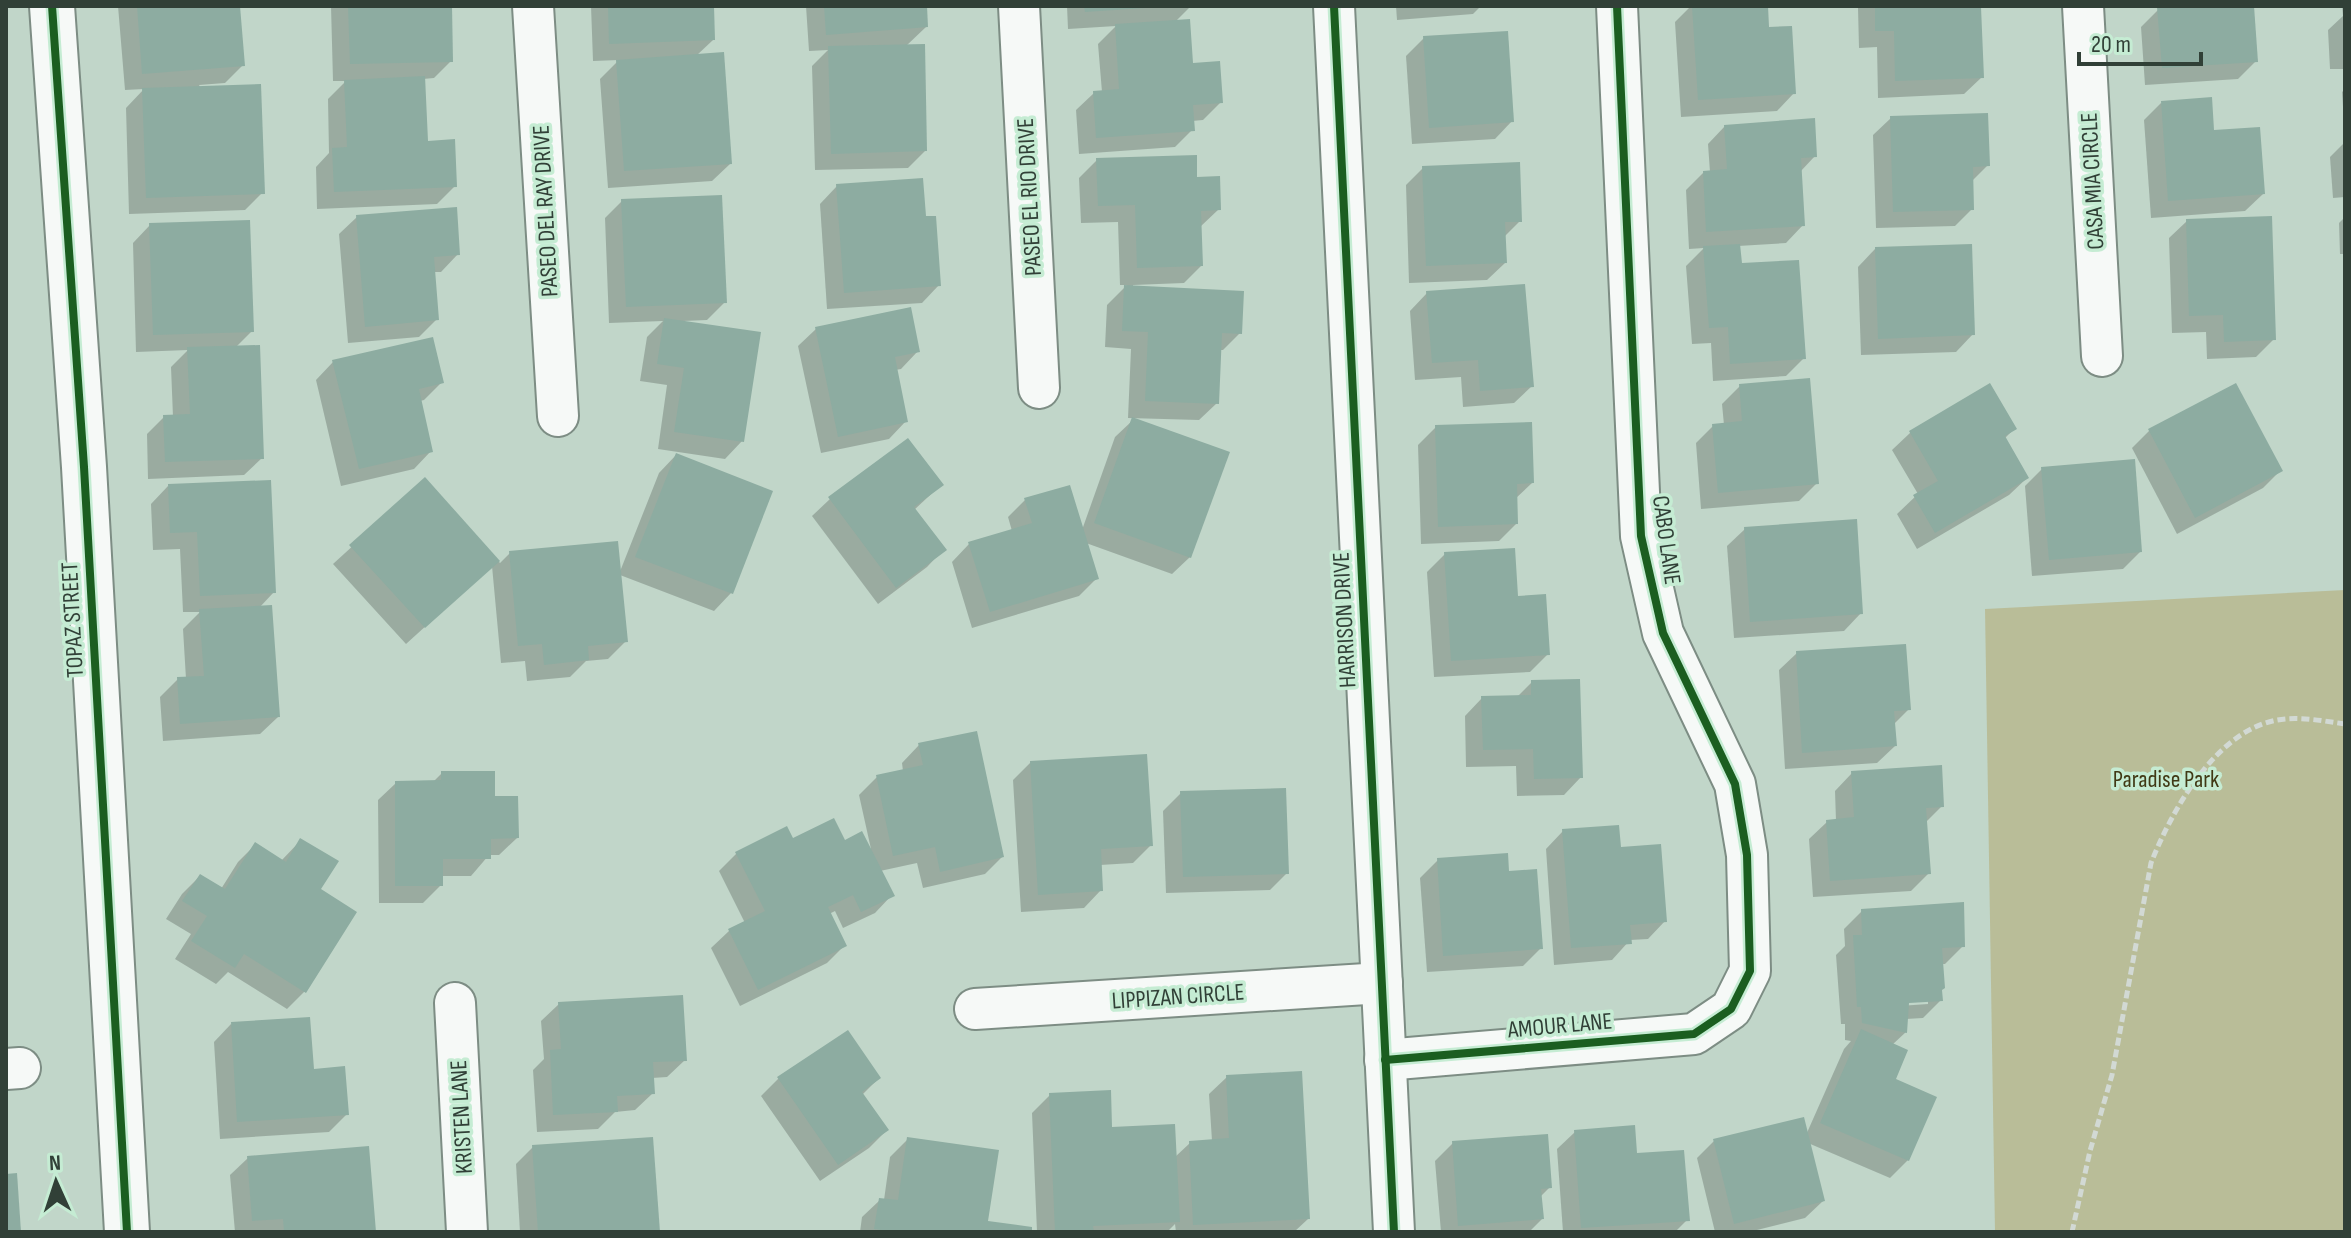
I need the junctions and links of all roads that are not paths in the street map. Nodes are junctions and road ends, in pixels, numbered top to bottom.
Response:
1 (52, 6) edge
2 (533, 6) edge
3 (1019, 6) edge
4 (1334, 6) edge
5 (1617, 6) edge
6 (2083, 6) edge
7 (2102, 356) dead end
8 (1039, 388) dead end
9 (558, 416) dead end
10 (1382, 983) junction
11 (455, 1003) dead end
12 (975, 1009) dead end
13 (1731, 1009) joint
14 (1385, 1060) junction
15 (127, 1232) edge
16 (467, 1232) edge
17 (1394, 1232) edge

1 - 15 street, TOPAZ STREET
2 - 9 street, PASEO DEL RAY DRIVE
3 - 8 street, PASEO EL RIO DRIVE
4 - 10 street, HARRISON DRIVE
5 - 13 street, CABO LANE
6 - 7 street, CASA MIA CIRCLE
10 - 12 street, LIPPIZAN CIRCLE
10 - 14 street, HARRISON DRIVE
11 - 16 street, KRISTEN LANE
13 - 14 street, AMOUR LANE
14 - 17 street, HARRISON DRIVE

